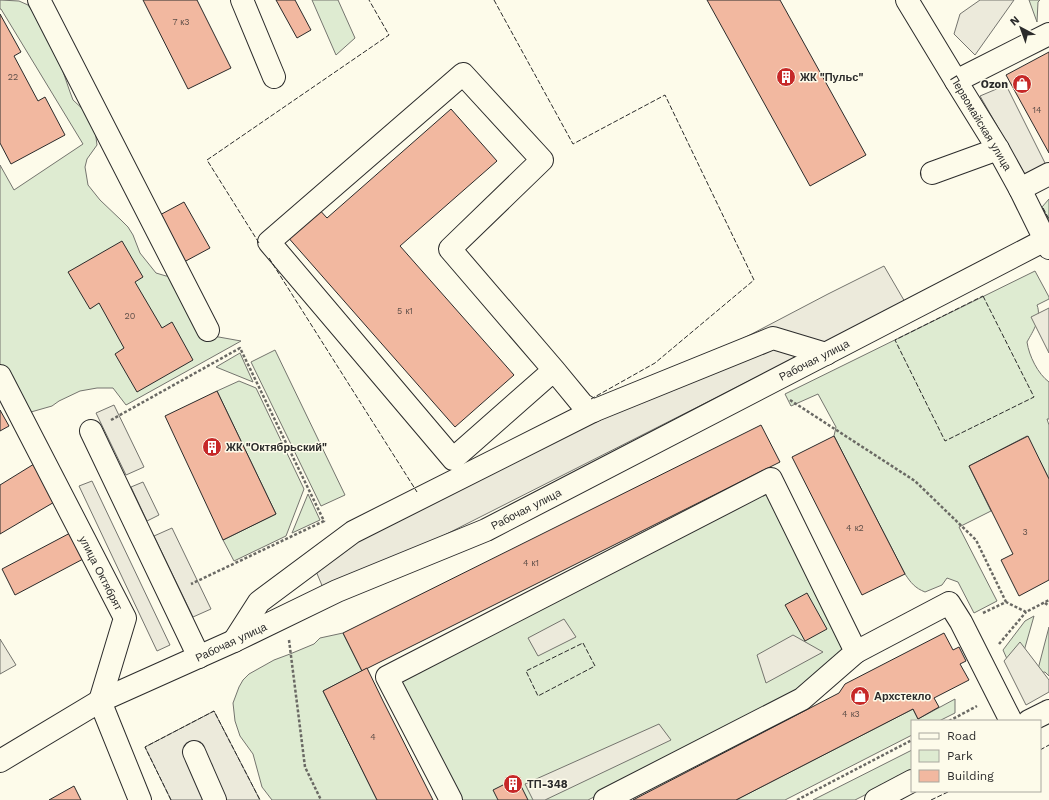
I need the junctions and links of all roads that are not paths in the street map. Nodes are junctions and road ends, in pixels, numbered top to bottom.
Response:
1 (39, 0) edge
2 (242, 0) edge
3 (914, 2) edge
4 (1049, 34) edge
5 (274, 77) dead end
6 (956, 81) junction
7 (998, 150) junction
8 (932, 172) dead end
9 (1049, 174) edge
10 (1020, 189) junction
11 (1047, 244) edge
12 (208, 330) dead end
13 (826, 354) junction
14 (554, 370) junction
15 (0, 376) edge
16 (593, 411) junction
17 (91, 430) road end
18 (234, 641) junction
19 (856, 652) junction
20 (199, 657) junction
21 (100, 701) junction
22 (1049, 712) edge
23 (1010, 720) edge
24 (1031, 720) edge
25 (194, 752) dead end
26 (0, 761) edge
27 (908, 789) edge
28 (140, 800) edge
29 (215, 800) edge
30 (451, 800) edge
31 (605, 800) edge
32 (876, 800) edge

1 - 12 street
2 - 5 street
3 - 6 street, Первомайская улица
4 - 6 street
6 - 7 street, Первомайская улица
7 - 8 street
7 - 10 street, Первомайская улица
9 - 10 street
10 - 11 street, Первомайская улица
11 - 13 street, Рабочая улица
13 - 16 street
13 - 18 street, Рабочая улица
14 - 14 street
14 - 16 street
15 - 21 street, улица Октябрят
16 - 18 street
17 - 20 street
18 - 20 street, Рабочая улица
19 - 23 street
19 - 30 street
19 - 31 street
20 - 21 street, Рабочая улица
21 - 26 street, Рабочая улица
21 - 28 street
22 - 24 street
25 - 29 street
27 - 32 street

